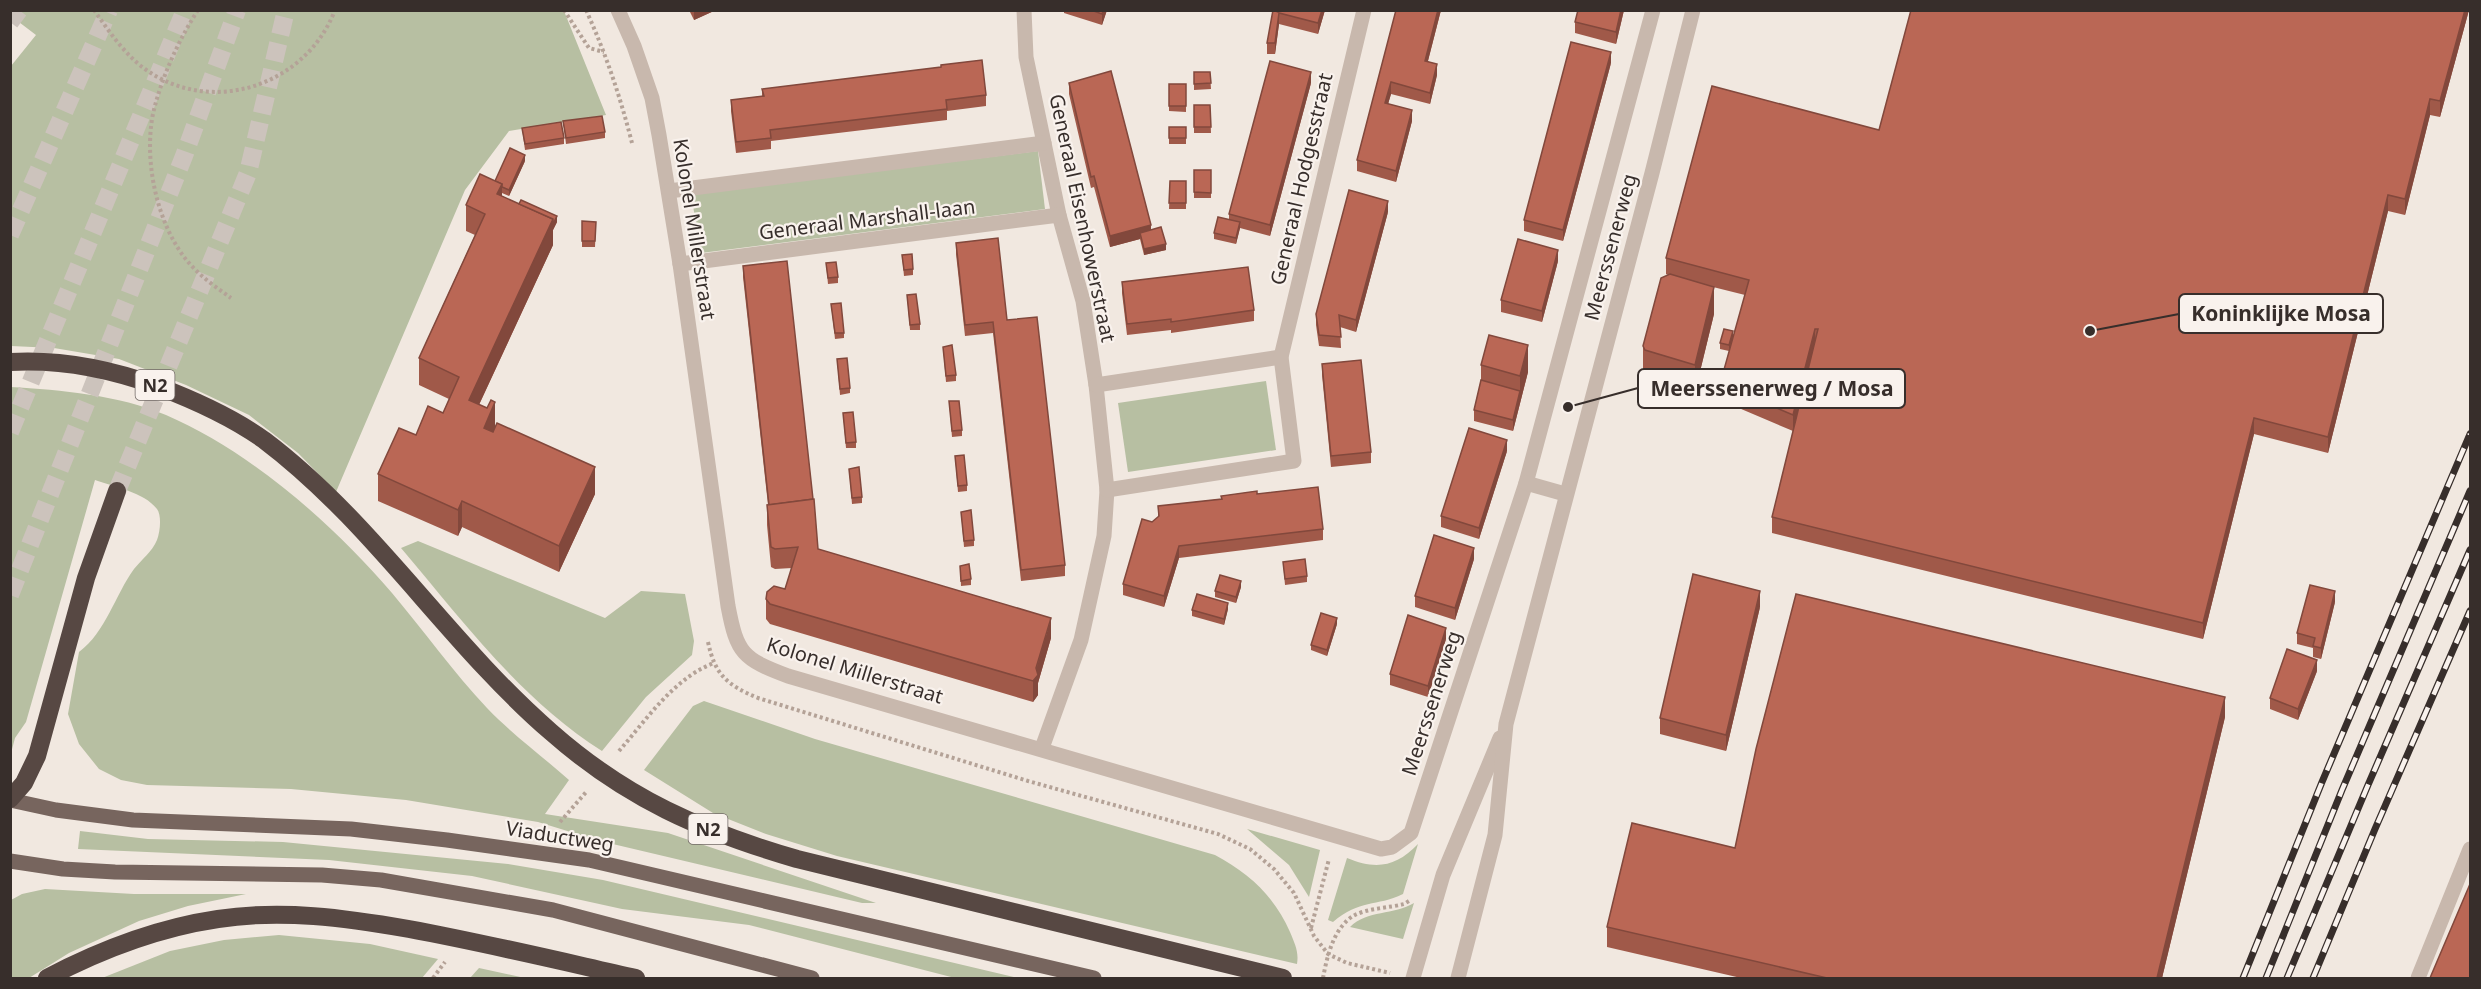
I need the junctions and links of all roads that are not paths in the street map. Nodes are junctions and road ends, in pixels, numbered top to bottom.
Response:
1 (618, 10) edge
2 (1024, 10) edge
3 (1364, 10) edge
4 (1653, 10) edge
5 (1693, 10) edge
6 (1044, 143) junction
7 (669, 191) junction
8 (1059, 215) junction
9 (680, 264) junction
10 (1281, 357) junction
11 (10, 362) edge
12 (1096, 385) junction
13 (1526, 483) junction
14 (1107, 490) junction
15 (117, 491) tunnel mouth
16 (1565, 494) junction
17 (1506, 724) junction
18 (1042, 748) junction
19 (10, 799) edge
20 (1411, 833) joint
21 (2470, 849) edge
22 (10, 861) edge
23 (48, 978) edge
24 (636, 978) edge
25 (812, 978) edge
26 (1094, 978) edge
27 (1283, 978) edge
28 (1413, 978) edge
29 (1458, 978) edge
30 (2418, 978) edge

1 - 7 street, Kolonel Millerstraat
2 - 6 street, Generaal Eisenhowerstraat
3 - 10 street, Generaal Hodgesstraat
4 - 13 street, Meerssenerweg
5 - 16 street, Meerssenerweg
6 - 7 street
6 - 8 street, Generaal Eisenhowerstraat
7 - 9 street, Kolonel Millerstraat
8 - 9 street, Generaal Marshall-laan
8 - 12 street, Generaal Eisenhowerstraat
9 - 18 street, Kolonel Millerstraat
10 - 12 street
10 - 14 street
11 - 27 highway, N2
12 - 14 street, Generaal Eisenhowerstraat
13 - 16 street
13 - 20 street, Meerssenerweg
14 - 18 street, Generaal Eisenhowerstraat
15 - 19 highway
16 - 17 street, Meerssenerweg
17 - 28 street, Meerssenerweg
17 - 29 street, Meerssenerweg
18 - 20 street, Kolonel Millerstraat
19 - 26 main road, Viaductweg
21 - 30 street
22 - 25 main road
23 - 24 highway

